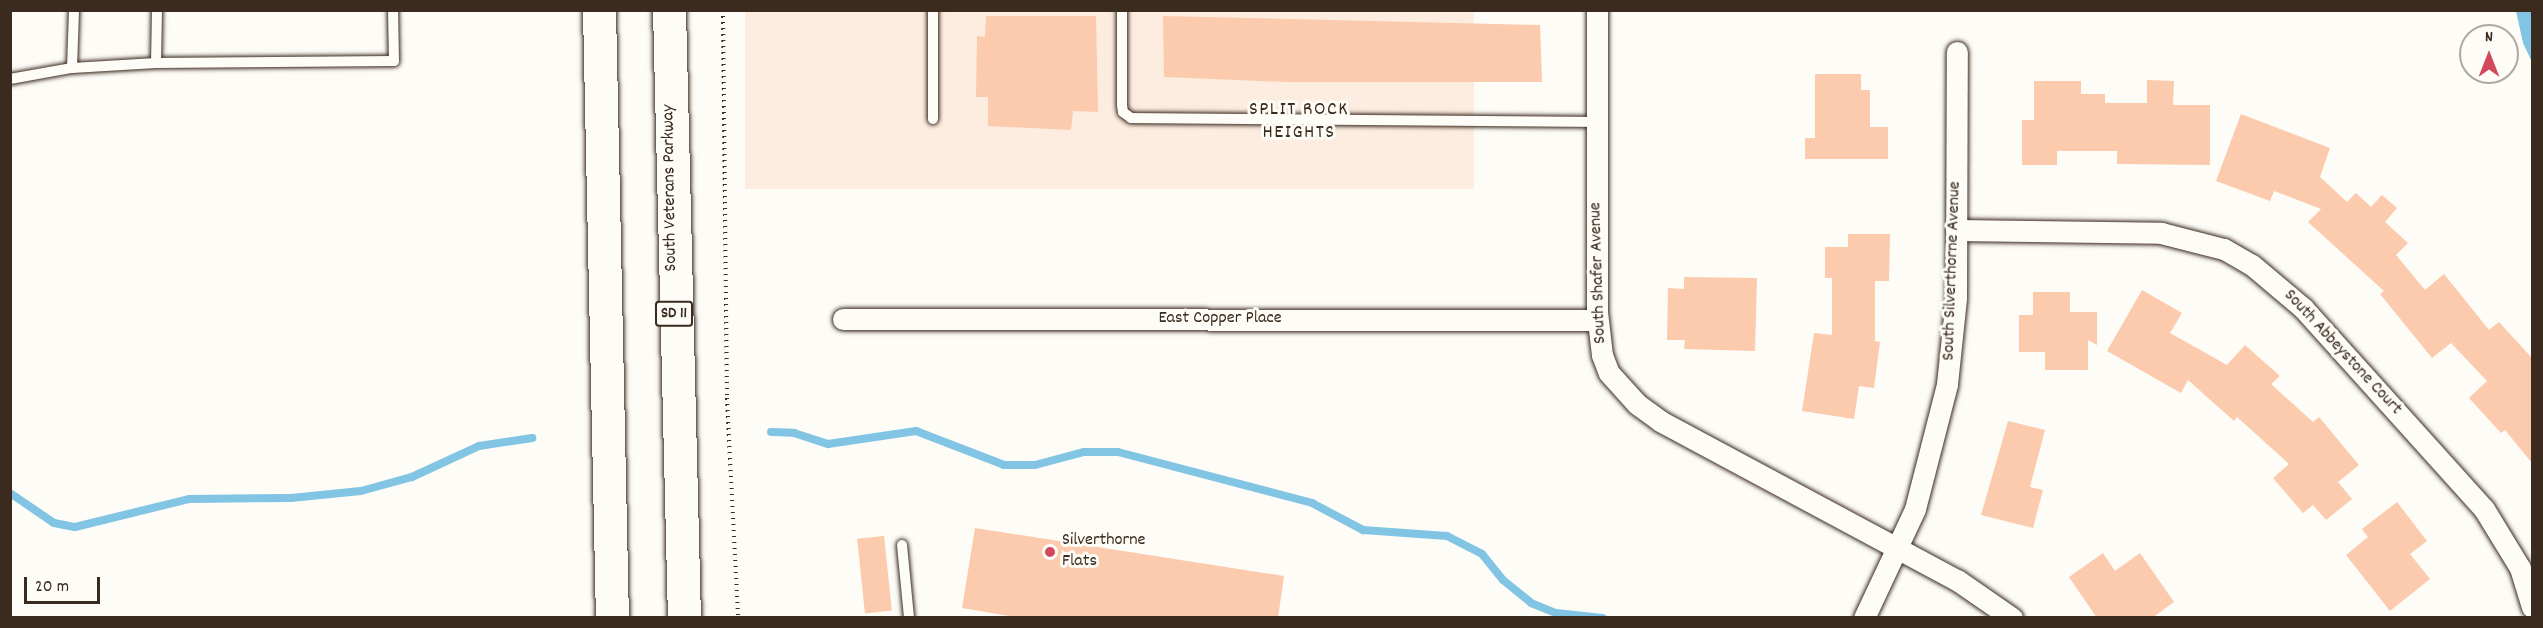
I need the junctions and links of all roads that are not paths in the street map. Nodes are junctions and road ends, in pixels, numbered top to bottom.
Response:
1 (74, 10) edge
2 (157, 10) edge
3 (393, 10) edge
4 (599, 10) edge
5 (669, 10) edge
6 (933, 10) edge
7 (1122, 10) edge
8 (1597, 10) edge
9 (1957, 52) dead end
10 (156, 63) junction
11 (72, 68) junction
12 (10, 79) edge
13 (933, 119) dead end
14 (1597, 122) junction
15 (1956, 230) junction
16 (843, 319) dead end
17 (1597, 320) junction
18 (902, 545) dead end
19 (1898, 550) junction
20 (2532, 607) edge
21 (612, 618) edge
22 (684, 618) edge
23 (909, 618) edge
24 (1864, 618) edge
25 (2012, 618) edge

1 - 11 lane
2 - 10 lane
3 - 10 lane
4 - 21 highway
5 - 22 highway, South Veterans Parkway / SD 11
6 - 13 lane
7 - 14 lane
8 - 14 street, South Shafer Avenue
9 - 15 street, South Silverthorne Avenue
10 - 11 lane
11 - 12 lane
14 - 17 street, South Shafer Avenue
15 - 19 street, South Silverthorne Avenue
15 - 20 street, South Abbeystone Court
16 - 17 street, East Copper Place
17 - 19 street, South Shafer Avenue
18 - 23 lane
19 - 24 street, South Silverthorne Avenue
19 - 25 street

